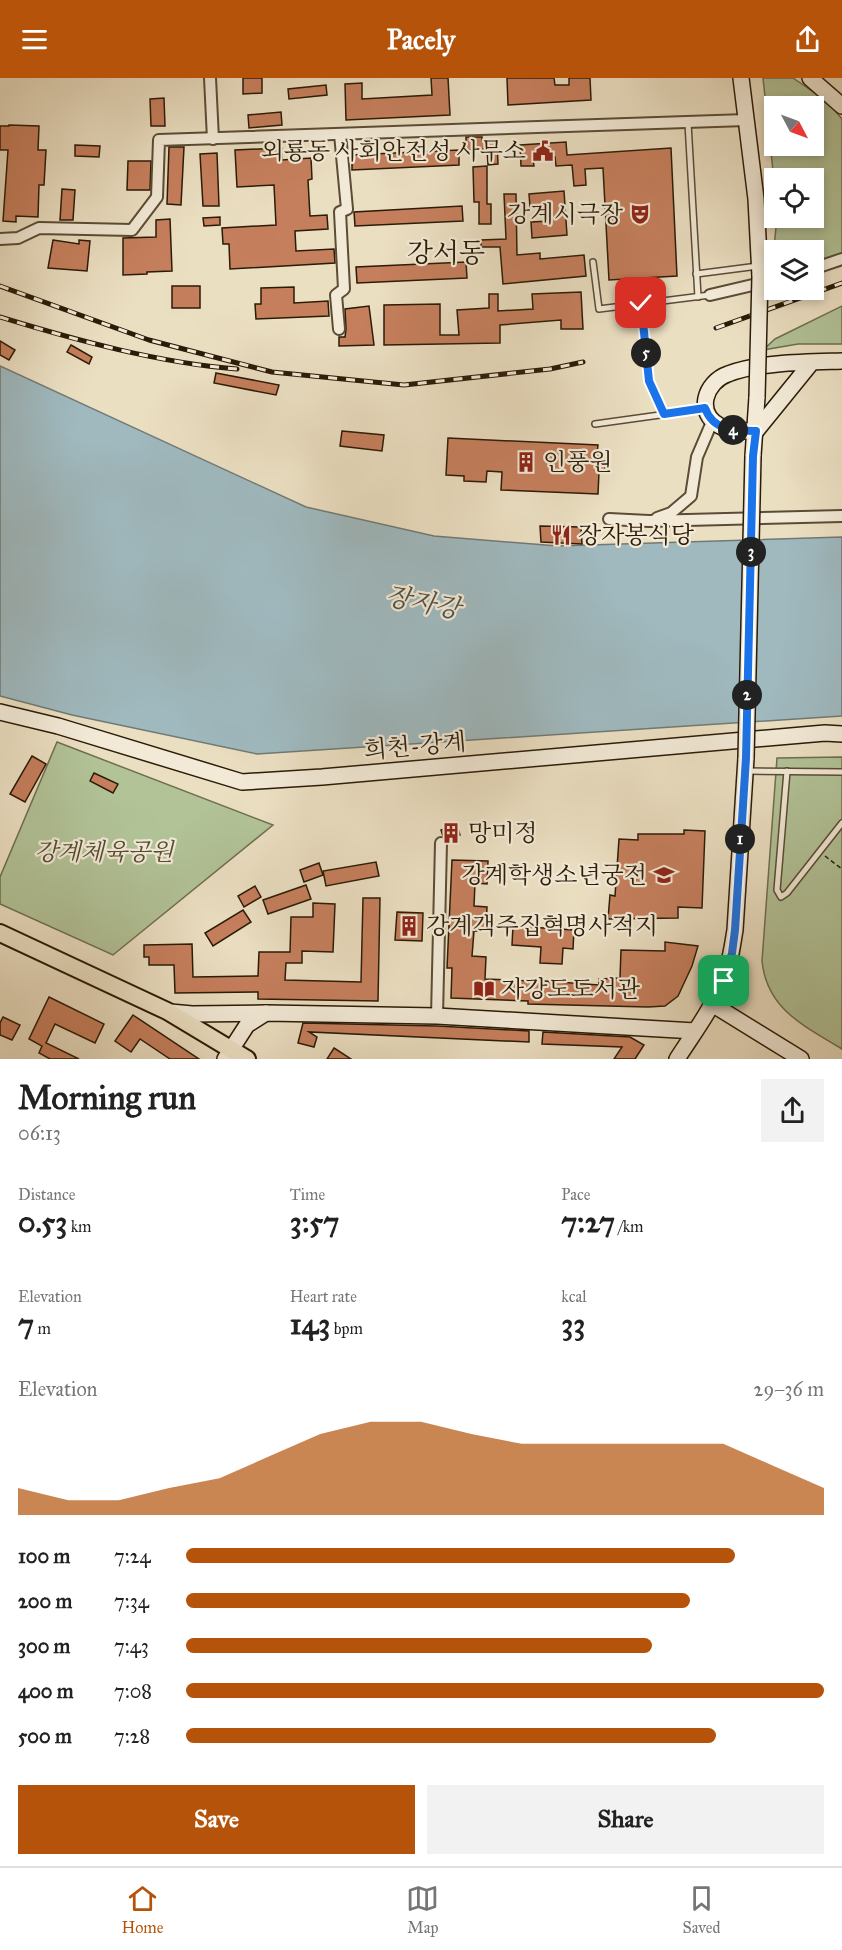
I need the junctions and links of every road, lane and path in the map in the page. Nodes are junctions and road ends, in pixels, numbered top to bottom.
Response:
1 (210, 78) edge
2 (741, 78) edge
3 (810, 78) edge
4 (842, 106) edge
5 (746, 120) junction
6 (688, 123) junction
7 (340, 134) junction
8 (213, 139) junction
9 (0, 239) edge
10 (842, 259) edge
11 (593, 262) dead end
12 (824, 265) edge
13 (764, 266) edge
14 (696, 274) junction
15 (764, 274) edge
16 (764, 274) edge
17 (764, 289) edge
18 (710, 295) joint
19 (698, 297) junction
20 (641, 303) junction
21 (339, 329) dead end
22 (842, 361) edge
23 (812, 362) junction
24 (664, 414) junction
25 (708, 415) junction
26 (595, 424) dead end
27 (756, 431) junction
28 (842, 516) edge
29 (609, 519) dead end
30 (649, 521) junction
31 (0, 712) edge
32 (842, 734) edge
33 (745, 765) junction
34 (787, 771) junction
35 (842, 772) edge
36 (842, 823) edge
37 (441, 843) dead end
38 (819, 852) junction
39 (842, 870) edge
40 (0, 933) edge
41 (712, 1004) junction
42 (167, 1011) junction
43 (266, 1013) junction
44 (437, 1016) junction
45 (695, 1031) junction
46 (229, 1054) edge
47 (248, 1059) edge
48 (677, 1059) edge
49 (801, 1059) edge

1 - 8 street
2 - 5 main road
3 - 4 main road
5 - 6 street
5 - 13 main road
6 - 7 street
6 - 14 lane
7 - 8 street
7 - 21 street
8 - 9 street
10 - 12 street
11 - 20 lane
14 - 15 lane
14 - 19 lane
16 - 18 street
17 - 27 main road, bridge
18 - 19 lane
19 - 20 lane
20 - 24 path
22 - 23 main road
23 - 25 main road
23 - 27 main road
24 - 25 lane
24 - 26 lane
25 - 27 main road
25 - 30 street
27 - 33 main road, bridge
28 - 30 street
29 - 30 street
31 - 32 main road, 희천-강계
33 - 34 lane
33 - 41 main road
34 - 35 lane
34 - 38 lane
36 - 38 lane
37 - 44 street
38 - 39 path
40 - 42 main road
41 - 45 main road
41 - 49 main road
42 - 43 main road
42 - 46 main road
43 - 44 main road
43 - 46 main road
44 - 45 main road
45 - 48 main road
46 - 47 main road

